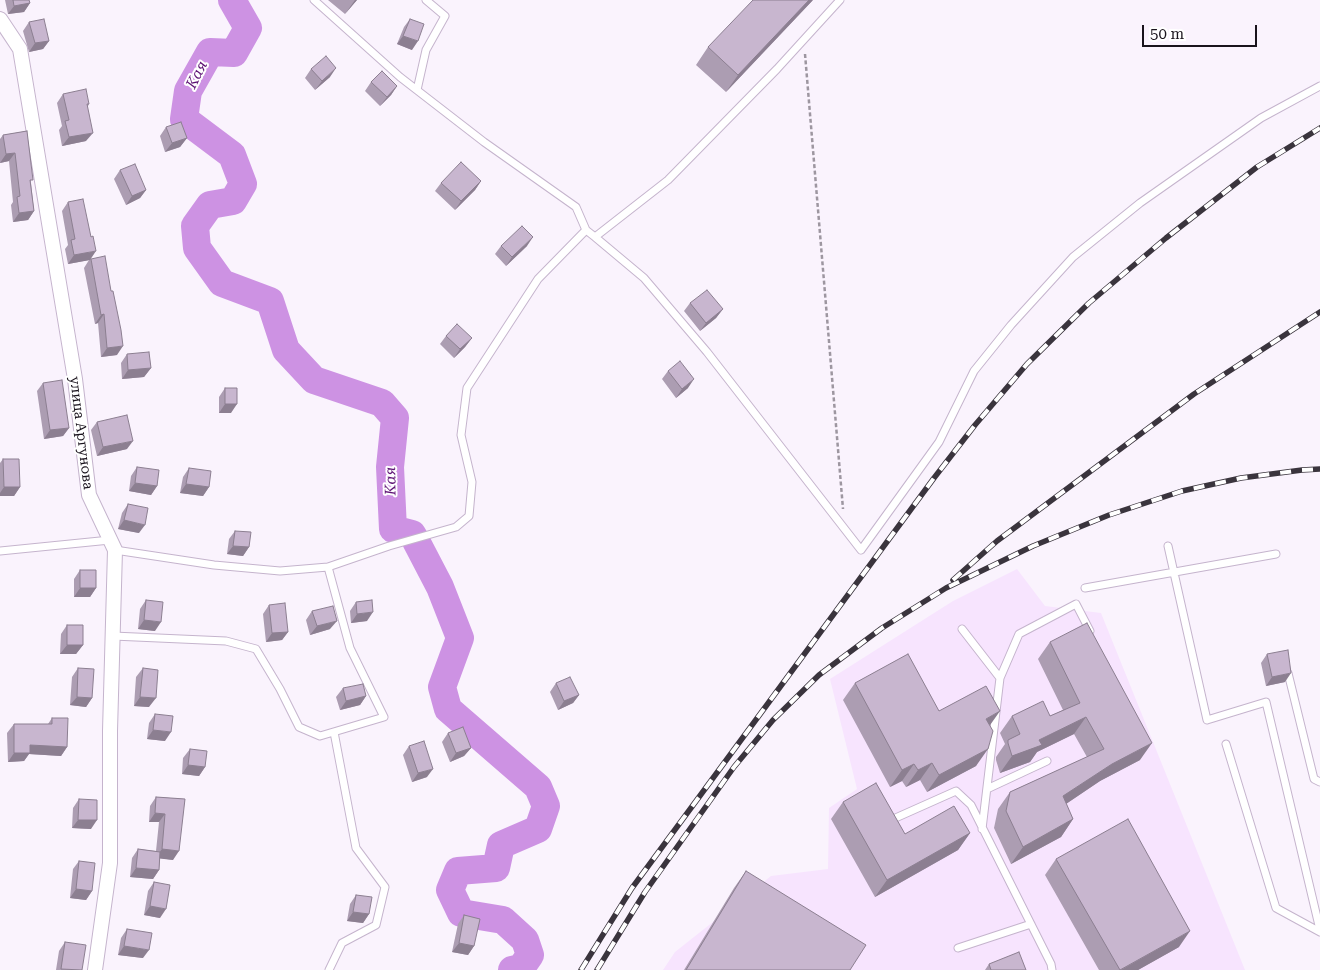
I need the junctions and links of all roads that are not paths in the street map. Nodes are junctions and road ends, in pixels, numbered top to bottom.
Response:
1 (314, 0) edge
2 (426, 0) edge
3 (840, 0) edge
4 (0, 19) edge
5 (1320, 86) edge
6 (417, 90) junction
7 (586, 230) junction
8 (595, 237) junction
9 (112, 545) junction
10 (1168, 546) dead end
11 (0, 551) edge
12 (1276, 554) dead end
13 (328, 567) junction
14 (1174, 572) junction
15 (1085, 588) dead end
16 (962, 629) dead end
17 (113, 636) junction
18 (1093, 637) edge
19 (1288, 673) edge
20 (1000, 678) junction
21 (334, 732) junction
22 (1226, 744) dead end
23 (1047, 761) dead end
24 (1320, 782) edge
25 (987, 789) junction
26 (891, 820) edge
27 (982, 829) junction
28 (1031, 924) junction
29 (1320, 931) edge
30 (958, 948) dead end
31 (95, 970) edge
32 (329, 970) edge
33 (1052, 970) edge

1 - 6 lane
2 - 6 lane
3 - 8 lane
4 - 9 street, улица Аргунова
5 - 8 lane
6 - 7 lane
7 - 8 lane
7 - 13 lane
9 - 11 lane
9 - 13 lane
9 - 17 street, улица Аргунова
10 - 14 lane
12 - 14 lane
13 - 21 lane
14 - 15 lane
14 - 29 lane
16 - 20 lane
17 - 21 lane
17 - 31 street, улица Аргунова
18 - 20 lane
19 - 24 lane
20 - 25 lane
21 - 32 lane
22 - 29 lane
23 - 25 lane
25 - 27 lane
26 - 27 lane
27 - 28 lane
28 - 30 lane
28 - 33 lane

